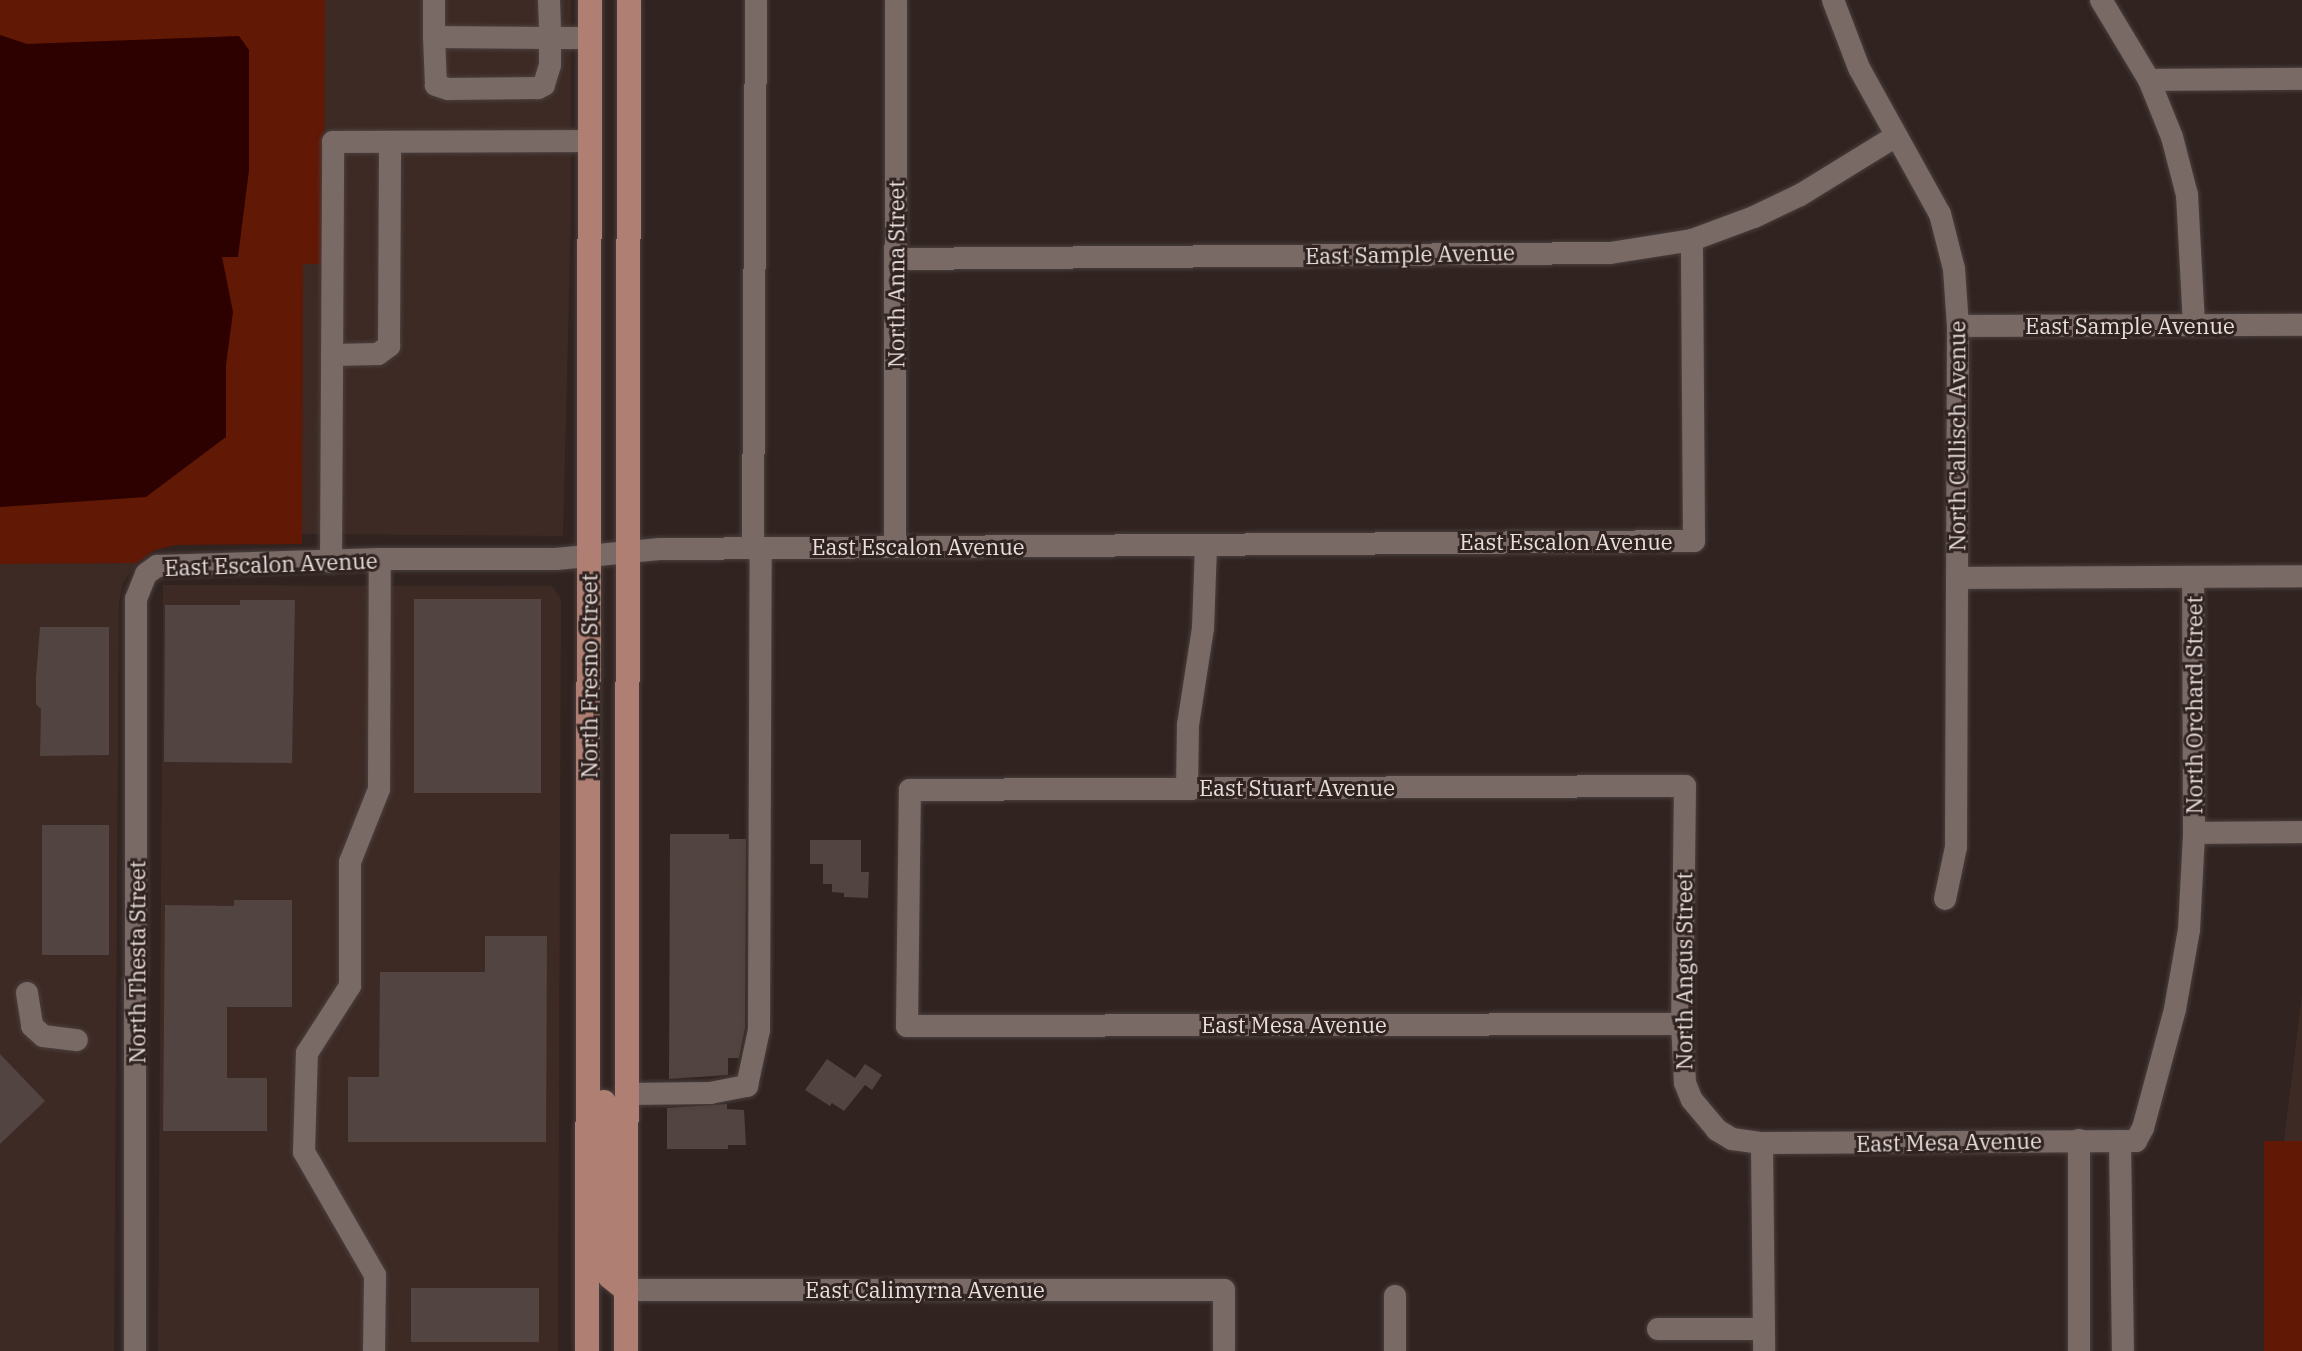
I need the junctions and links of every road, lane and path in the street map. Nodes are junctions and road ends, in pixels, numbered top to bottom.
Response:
1 (434, 0) edge
2 (549, 0) edge
3 (590, 0) edge
4 (629, 0) edge
5 (756, 0) edge
6 (896, 0) edge
7 (1833, 0) edge
8 (2101, 0) edge
9 (434, 37) junction
10 (550, 38) junction
11 (590, 38) junction
12 (2302, 79) edge
13 (2149, 80) junction
14 (1896, 136) junction
15 (590, 141) junction
16 (390, 142) junction
17 (1692, 240) junction
18 (896, 259) junction
19 (2302, 325) edge
20 (1958, 326) junction
21 (2194, 326) junction
22 (332, 355) junction
23 (1206, 545) junction
24 (895, 547) junction
25 (757, 549) junction
26 (627, 552) junction
27 (589, 557) junction
28 (380, 559) junction
29 (331, 562) junction
30 (146, 574) joint
31 (2302, 576) edge
32 (2193, 577) junction
33 (1957, 578) junction
34 (1685, 786) joint
35 (1187, 789) junction
36 (2302, 832) edge
37 (2194, 833) junction
38 (1945, 899) dead end
39 (27, 993) dead end
40 (1682, 1024) junction
41 (907, 1026) joint
42 (77, 1040) dead end
43 (588, 1075) junction
44 (626, 1094) junction
45 (2079, 1140) junction
46 (2128, 1141) junction
47 (1762, 1143) junction
48 (626, 1290) junction
49 (1395, 1296) dead end
50 (1658, 1329) dead end
51 (1764, 1340) edge
52 (135, 1351) edge
53 (374, 1351) edge
54 (587, 1351) edge
55 (626, 1351) edge
56 (1224, 1351) edge
57 (1395, 1351) edge
58 (2079, 1351) edge
59 (2123, 1351) edge

1 - 9 street
2 - 10 street
3 - 11 main road, North Fresno Street
4 - 26 main road, North Fresno Street
5 - 25 street
6 - 18 street, North Anna Street
7 - 14 street, North Callisch Avenue
8 - 13 street
9 - 10 street
9 - 10 street
10 - 11 street
11 - 15 main road, North Fresno Street
12 - 13 street
13 - 21 street
14 - 17 street, East Sample Avenue
14 - 20 street, North Callisch Avenue
15 - 16 street
15 - 27 main road, North Fresno Street
16 - 22 street
16 - 22 street
17 - 18 street, East Sample Avenue
17 - 23 street, East Escalon Avenue
18 - 24 street, North Anna Street
19 - 21 street, East Sample Avenue
20 - 21 street, East Sample Avenue
20 - 33 street, North Callisch Avenue
22 - 29 street
23 - 24 street, East Escalon Avenue
23 - 35 street
24 - 25 street, East Escalon Avenue
25 - 26 street, East Escalon Avenue
25 - 44 street
26 - 27 street, East Escalon Avenue
26 - 44 main road, North Fresno Street
27 - 28 street, East Escalon Avenue
27 - 43 main road, North Fresno Street
28 - 29 street, East Escalon Avenue
28 - 53 street
29 - 30 street, East Escalon Avenue
30 - 52 street, North Thesta Street
31 - 32 street
32 - 33 street
32 - 37 street, North Orchard Street
33 - 38 street, North Callisch Avenue
34 - 35 street, East Stuart Avenue
34 - 40 street, North Angus Street
35 - 41 street, East Stuart Avenue
36 - 37 street
37 - 46 street, North Orchard Street
39 - 42 street
40 - 41 street, East Mesa Avenue
40 - 47 street, North Angus Street
43 - 48 main road
43 - 54 main road, North Fresno Street
44 - 48 main road, North Fresno Street
45 - 46 street, East Mesa Avenue
45 - 47 street, East Mesa Avenue
45 - 58 street
46 - 59 street
47 - 51 street
48 - 55 main road, North Fresno Street
48 - 56 street, East Calimyrna Avenue
49 - 57 street
50 - 51 street

